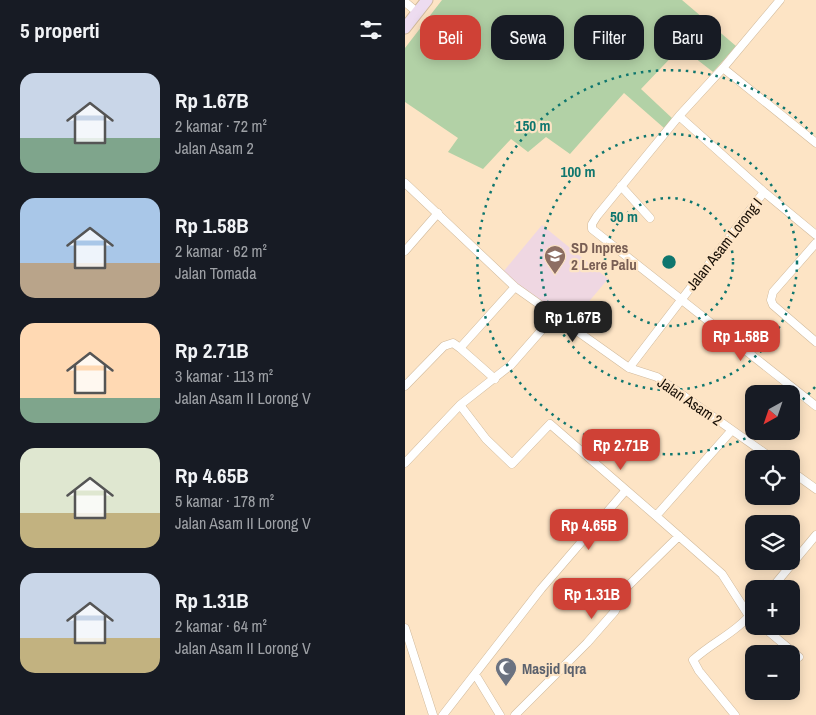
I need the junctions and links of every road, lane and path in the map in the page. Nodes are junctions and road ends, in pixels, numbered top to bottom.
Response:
1 (427, 0) edge
2 (780, 0) edge
3 (405, 2) edge
4 (417, 12) junction
5 (405, 28) edge
6 (723, 68) junction
7 (679, 116) junction
8 (814, 138) edge
9 (405, 182) edge
10 (621, 186) junction
11 (764, 192) junction
12 (438, 212) junction
13 (650, 218) dead end
14 (816, 235) edge
15 (816, 242) edge
16 (405, 251) edge
17 (515, 287) junction
18 (682, 299) junction
19 (554, 316) junction
20 (816, 342) edge
21 (460, 348) junction
22 (629, 368) junction
23 (495, 378) junction
24 (405, 386) edge
25 (460, 405) junction
26 (816, 406) edge
27 (732, 430) junction
28 (760, 450) edge
29 (405, 463) edge
30 (800, 477) edge
31 (816, 489) edge
32 (626, 490) junction
33 (656, 516) junction
34 (816, 535) edge
35 (679, 536) junction
36 (778, 580) edge
37 (745, 605) edge
38 (745, 621) edge
39 (405, 628) edge
40 (773, 635) edge
41 (785, 645) edge
42 (475, 674) junction
43 (433, 715) edge
44 (443, 715) edge
45 (500, 715) edge
46 (515, 715) edge
47 (735, 715) edge

1 - 4 street
2 - 6 street
3 - 4 street
4 - 5 street
6 - 7 street
6 - 8 street
7 - 10 street
7 - 11 street, Jalan Asam Lorong I
9 - 12 street, Jalan Asam 2
10 - 13 street
10 - 18 street
11 - 14 street, Jalan Asam Lorong I
11 - 18 street, Jalan Asam Lorong I
12 - 16 street
12 - 17 street, Jalan Asam 2
15 - 20 street
17 - 19 street, Jalan Asam 2
17 - 21 street
18 - 22 street, Jalan Asam Lorong I
18 - 26 street
19 - 22 street, Jalan Asam 2
19 - 23 street
21 - 23 street
21 - 24 street
22 - 27 street, Jalan Asam 2
23 - 25 street
25 - 29 street
25 - 32 street
27 - 28 street, Jalan Asam 2
27 - 33 street
30 - 31 street
32 - 33 street
32 - 42 street
33 - 35 street
34 - 36 street
35 - 37 street
35 - 46 street
38 - 47 street
39 - 43 street
40 - 41 street
42 - 44 street
42 - 45 street

